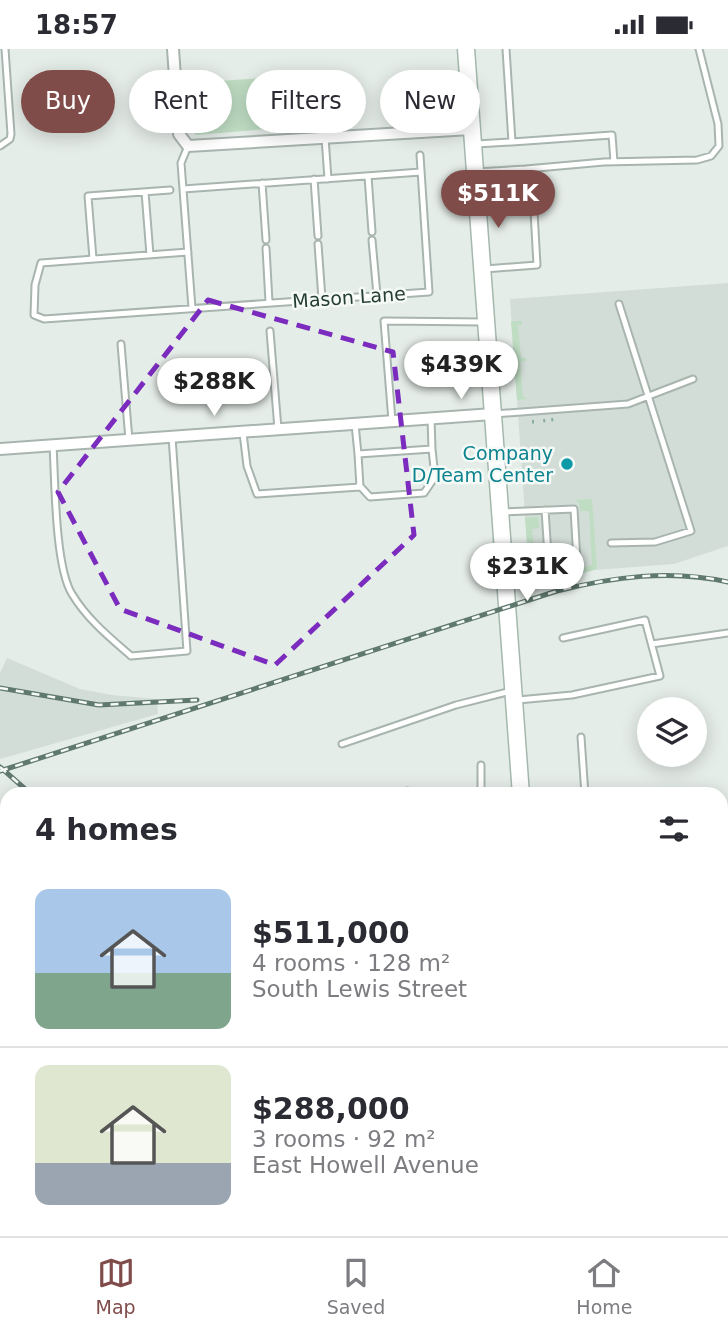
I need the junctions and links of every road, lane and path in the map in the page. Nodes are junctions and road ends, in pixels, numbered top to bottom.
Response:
1 (5, 49) edge
2 (173, 49) edge
3 (466, 49) edge
4 (506, 49) edge
5 (699, 49) edge
6 (325, 133) edge
7 (472, 136) junction
8 (325, 139) junction
9 (512, 142) junction
10 (185, 144) junction
11 (0, 146) edge
12 (420, 155) dead end
13 (614, 162) junction
14 (526, 169) junction
15 (421, 172) junction
16 (475, 172) junction
17 (368, 176) junction
18 (314, 179) junction
19 (328, 179) junction
20 (262, 183) junction
21 (183, 189) junction
22 (170, 190) dead end
23 (145, 192) junction
24 (372, 232) dead end
25 (318, 236) dead end
26 (266, 240) dead end
27 (373, 240) dead end
28 (318, 244) dead end
29 (266, 248) dead end
30 (188, 252) junction
31 (150, 255) junction
32 (93, 259) junction
33 (482, 270) junction
34 (376, 295) junction
35 (322, 299) junction
36 (269, 302) junction
37 (619, 304) dead end
38 (192, 309) junction
39 (486, 322) junction
40 (270, 331) dead end
41 (121, 344) dead end
42 (693, 379) dead end
43 (648, 396) junction
44 (493, 414) junction
45 (552, 417) dead end
46 (431, 418) junction
47 (544, 418) dead end
48 (533, 419) dead end
49 (392, 421) junction
50 (355, 424) junction
51 (553, 425) dead end
52 (545, 426) dead end
53 (533, 427) dead end
54 (278, 429) junction
55 (243, 432) junction
56 (172, 437) junction
57 (129, 440) junction
58 (53, 445) junction
59 (0, 449) edge
60 (432, 449) junction
61 (358, 454) junction
62 (359, 485) junction
63 (545, 510) junction
64 (500, 512) junction
65 (611, 543) dead end
66 (728, 633) edge
67 (563, 638) dead end
68 (652, 644) junction
69 (515, 695) junction
70 (581, 737) dead end
71 (342, 744) dead end
72 (481, 765) dead end
73 (481, 787) edge
74 (521, 787) edge
75 (584, 787) edge

1 - 11 lane
2 - 10 street
3 - 7 main road
4 - 9 lane
5 - 13 lane
6 - 8 lane
7 - 8 street
7 - 9 lane
7 - 16 main road
8 - 10 street
8 - 19 lane
9 - 13 lane
10 - 21 lane
12 - 15 lane, Mason Lane
13 - 14 lane
14 - 16 lane
14 - 33 lane
15 - 17 lane
15 - 34 lane, Mason Lane
16 - 33 main road
17 - 19 lane
17 - 24 lane
18 - 19 lane
18 - 20 lane
18 - 25 lane
20 - 21 lane
20 - 26 lane
21 - 30 lane
22 - 23 lane
23 - 31 lane
23 - 32 lane
27 - 34 lane
28 - 35 lane
29 - 36 lane
30 - 31 lane, Mason Lane
30 - 38 lane
31 - 32 lane, Mason Lane
32 - 38 lane, Mason Lane
33 - 39 main road
34 - 35 lane, Mason Lane
35 - 36 lane, Mason Lane
36 - 38 lane, Mason Lane
37 - 43 lane
39 - 44 main road
39 - 49 lane
40 - 54 lane
41 - 57 lane
42 - 43 lane
43 - 44 lane
43 - 65 lane
44 - 46 street
44 - 64 main road
45 - 51 path
46 - 49 street
46 - 60 lane
47 - 52 path
48 - 53 path
49 - 50 street
50 - 54 street
50 - 61 lane
54 - 55 street
55 - 56 street
55 - 62 lane
56 - 57 street
56 - 58 lane
57 - 58 street
58 - 59 street
60 - 61 lane
60 - 62 lane
61 - 62 lane
63 - 63 lane
63 - 64 lane
64 - 69 main road
66 - 68 lane
67 - 68 lane
68 - 69 lane
69 - 71 lane
69 - 74 main road
70 - 75 lane
72 - 73 lane

